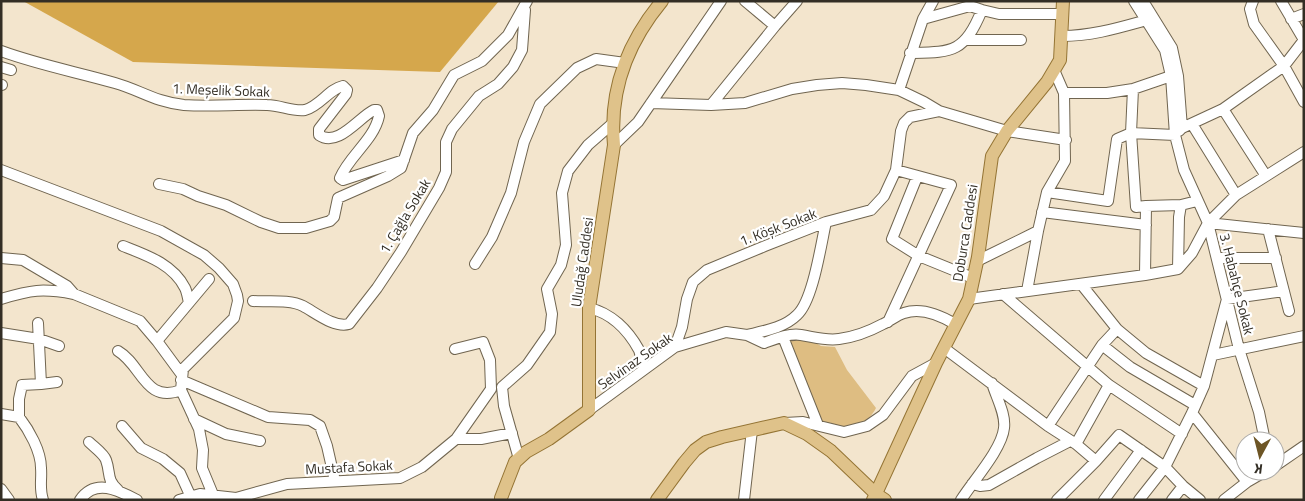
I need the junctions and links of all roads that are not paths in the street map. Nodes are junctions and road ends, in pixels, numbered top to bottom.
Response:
1 (662, 1) edge
2 (721, 1) edge
3 (745, 1) edge
4 (797, 1) edge
5 (933, 1) edge
6 (1062, 1) edge
7 (1134, 1) edge
8 (1143, 1) edge
9 (1253, 1) edge
10 (1281, 1) edge
11 (526, 4) edge
12 (982, 10) junction
13 (1063, 14) junction
14 (1304, 14) edge
15 (1149, 18) junction
16 (923, 19) junction
17 (1291, 19) junction
18 (775, 26) junction
19 (1062, 36) junction
20 (966, 40) junction
21 (1021, 40) dead end
22 (1, 51) edge
23 (910, 53) junction
24 (625, 63) junction
25 (1284, 66) junction
26 (1054, 70) junction
27 (1171, 76) junction
28 (1132, 89) junction
29 (899, 90) junction
30 (1064, 93) junction
31 (651, 102) junction
32 (1304, 102) edge
33 (711, 105) junction
34 (1223, 109) junction
35 (938, 111) junction
36 (612, 124) junction
37 (1192, 124) junction
38 (1008, 131) junction
39 (1178, 132) junction
40 (1131, 133) junction
41 (1066, 140) junction
42 (614, 145) junction
43 (1304, 152) edge
44 (404, 160) junction
45 (1, 170) edge
46 (896, 170) junction
47 (1266, 176) junction
48 (917, 177) junction
49 (159, 184) dead end
50 (1047, 192) junction
51 (1236, 195) junction
52 (1197, 201) junction
53 (1181, 205) junction
54 (1146, 206) junction
55 (1042, 212) junction
56 (826, 222) junction
57 (1208, 222) junction
58 (1146, 225) junction
59 (1268, 229) junction
60 (1038, 231) junction
61 (1304, 233) edge
62 (123, 246) dead end
63 (919, 256) junction
64 (1, 258) edge
65 (1217, 258) junction
66 (1276, 258) junction
67 (977, 261) junction
68 (475, 264) dead end
69 (1178, 269) junction
70 (1145, 275) junction
71 (973, 278) junction
72 (210, 279) dead end
73 (1081, 284) junction
74 (1027, 291) junction
75 (1284, 291) junction
76 (74, 294) junction
77 (1003, 294) junction
78 (1, 299) edge
79 (969, 299) junction
80 (1227, 299) junction
81 (253, 301) dead end
82 (189, 303) junction
83 (589, 308) junction
84 (1289, 311) dead end
85 (888, 322) junction
86 (38, 323) dead end
87 (956, 324) junction
88 (1117, 329) junction
89 (1, 333) edge
90 (747, 336) junction
91 (1304, 336) edge
92 (783, 337) junction
93 (39, 339) junction
94 (157, 341) junction
95 (1102, 345) junction
96 (59, 346) dead end
97 (674, 347) junction
98 (455, 348) dead end
99 (944, 348) junction
100 (1239, 349) junction
101 (118, 351) dead end
102 (1212, 355) junction
103 (936, 363) junction
104 (1087, 367) junction
105 (644, 369) junction
106 (57, 382) dead end
107 (181, 382) junction
108 (992, 383) junction
109 (41, 384) junction
110 (1110, 385) junction
111 (1204, 386) junction
112 (496, 388) junction
113 (1194, 409) junction
114 (589, 410) junction
115 (1, 414) edge
116 (19, 417) junction
117 (194, 419) junction
118 (784, 423) junction
119 (818, 425) junction
120 (122, 426) dead end
121 (1048, 426) junction
122 (752, 430) junction
123 (1263, 431) edge
124 (512, 433) junction
125 (1182, 434) junction
126 (456, 439) junction
127 (260, 441) dead end
128 (89, 442) dead end
129 (1073, 443) junction
130 (1304, 447) edge
131 (1141, 450) junction
132 (518, 459) junction
133 (1285, 459) edge
134 (1096, 461) junction
135 (1165, 468) junction
136 (335, 482) junction
137 (1247, 482) joint
138 (972, 484) junction
139 (1183, 486) junction
140 (1, 489) edge
141 (118, 490) junction
142 (190, 496) junction
143 (214, 498) edge
144 (878, 498) edge
145 (1229, 498) edge
146 (501, 499) edge
147 (1060, 499) edge
148 (9, 500) edge
149 (43, 500) edge
150 (80, 500) edge
151 (137, 500) edge
152 (178, 500) edge
153 (657, 500) edge
154 (744, 500) edge
155 (960, 500) edge
156 (1104, 500) edge
157 (1139, 500) edge
158 (1172, 500) edge
159 (1200, 500) edge

1 - 24 main road, Uludağ Caddesi
2 - 31 street
3 - 18 street
4 - 18 street
5 - 16 street
6 - 13 main road, Doburca Caddesi
7 - 15 street
8 - 15 street
9 - 25 street
10 - 17 street
11 - 44 street
11 - 81 street, 1. Çağla Sokak
12 - 13 street
12 - 16 street
12 - 20 street
13 - 19 main road, Doburca Caddesi
14 - 17 street
15 - 19 street
15 - 27 street
15 - 39 street
16 - 23 street
17 - 25 street
18 - 33 street
19 - 26 main road, Doburca Caddesi
20 - 21 street
20 - 23 street
22 - 44 street, 1. Meşelik Sokak
23 - 29 street
24 - 36 main road, Uludağ Caddesi
24 - 68 street
25 - 32 street
25 - 34 street
26 - 30 street
26 - 38 main road, Doburca Caddesi
27 - 28 street
27 - 39 street
28 - 30 street
28 - 40 street
29 - 33 street
29 - 35 street
30 - 41 street
31 - 33 street
31 - 42 street
34 - 37 street
34 - 47 street
35 - 38 street
35 - 46 street
36 - 42 main road, Uludağ Caddesi
36 - 112 street, Mustafa Sokak
37 - 39 street
37 - 51 street
38 - 41 street
38 - 67 main road, Doburca Caddesi
39 - 40 street
39 - 52 street, 3. Habahçe Sokak
40 - 50 street
40 - 54 street
41 - 50 street
42 - 83 main road, Uludağ Caddesi
43 - 47 street
44 - 49 street
45 - 107 street
46 - 48 street
46 - 56 street
47 - 51 street
48 - 63 street
48 - 63 street
50 - 55 street
51 - 57 street
52 - 53 street
52 - 57 street, 3. Habahçe Sokak
53 - 54 street
53 - 69 street
54 - 58 street
55 - 58 street
55 - 60 street
56 - 90 street, 1. Köşk Sokak
56 - 97 street, 1. Köşk Sokak
57 - 59 street
57 - 65 street, 3. Habahçe Sokak
57 - 69 street
58 - 70 street
59 - 61 street
59 - 66 street
60 - 67 street
60 - 74 street
62 - 82 street
63 - 71 street
63 - 85 street
64 - 76 street
65 - 66 street
65 - 80 street, 3. Habahçe Sokak
66 - 75 street
67 - 71 main road, Doburca Caddesi
69 - 70 street
70 - 73 street
71 - 79 main road, Doburca Caddesi
72 - 82 street
73 - 74 street
73 - 88 street
74 - 77 street
75 - 80 street
75 - 84 street
76 - 78 street
76 - 94 street
77 - 79 street
77 - 104 street
79 - 87 main road, Doburca Caddesi
80 - 100 street, 3. Habahçe Sokak
80 - 102 street
82 - 94 street
83 - 105 street
83 - 114 main road, Uludağ Caddesi
85 - 87 street, Selvinaz Sokak
85 - 92 street, Selvinaz Sokak
86 - 93 street
87 - 99 main road, Doburca Caddesi
88 - 95 street
88 - 111 street
89 - 93 street
90 - 92 street, Selvinaz Sokak
90 - 97 street, Selvinaz Sokak
91 - 100 street
92 - 119 street
93 - 96 street
93 - 109 street
94 - 107 street
95 - 104 street
95 - 113 street
97 - 105 street, Selvinaz Sokak
98 - 112 street
99 - 103 main road, Doburca Caddesi
99 - 108 street
100 - 102 street
100 - 123 street, 3. Habahçe Sokak
101 - 107 street
102 - 111 street
103 - 119 street
103 - 144 main road, Doburca Caddesi
104 - 110 street
104 - 121 street
105 - 114 street, Selvinaz Sokak
106 - 109 street
107 - 117 street
107 - 136 street
108 - 121 street
108 - 138 street
109 - 116 street
110 - 125 street
110 - 129 street
111 - 113 street
112 - 124 street
112 - 126 street, Mustafa Sokak
113 - 125 street
113 - 137 street
114 - 132 main road
115 - 116 street
116 - 149 street
117 - 127 street
117 - 143 street
118 - 119 street
118 - 122 main road
118 - 144 main road
120 - 142 street
121 - 129 street
122 - 153 main road
122 - 154 street
124 - 126 street
124 - 132 street
125 - 135 street
126 - 136 street, Mustafa Sokak
128 - 141 street
129 - 134 street
129 - 138 street
130 - 133 street
131 - 134 street
131 - 135 street
131 - 156 street
132 - 146 main road
134 - 147 street
135 - 139 street
135 - 157 street
136 - 143 street, Mustafa Sokak
137 - 145 street
138 - 155 street
139 - 158 street
139 - 159 street
140 - 148 street
141 - 150 street
141 - 151 street
142 - 143 street, Mustafa Sokak
142 - 152 street, Mustafa Sokak

